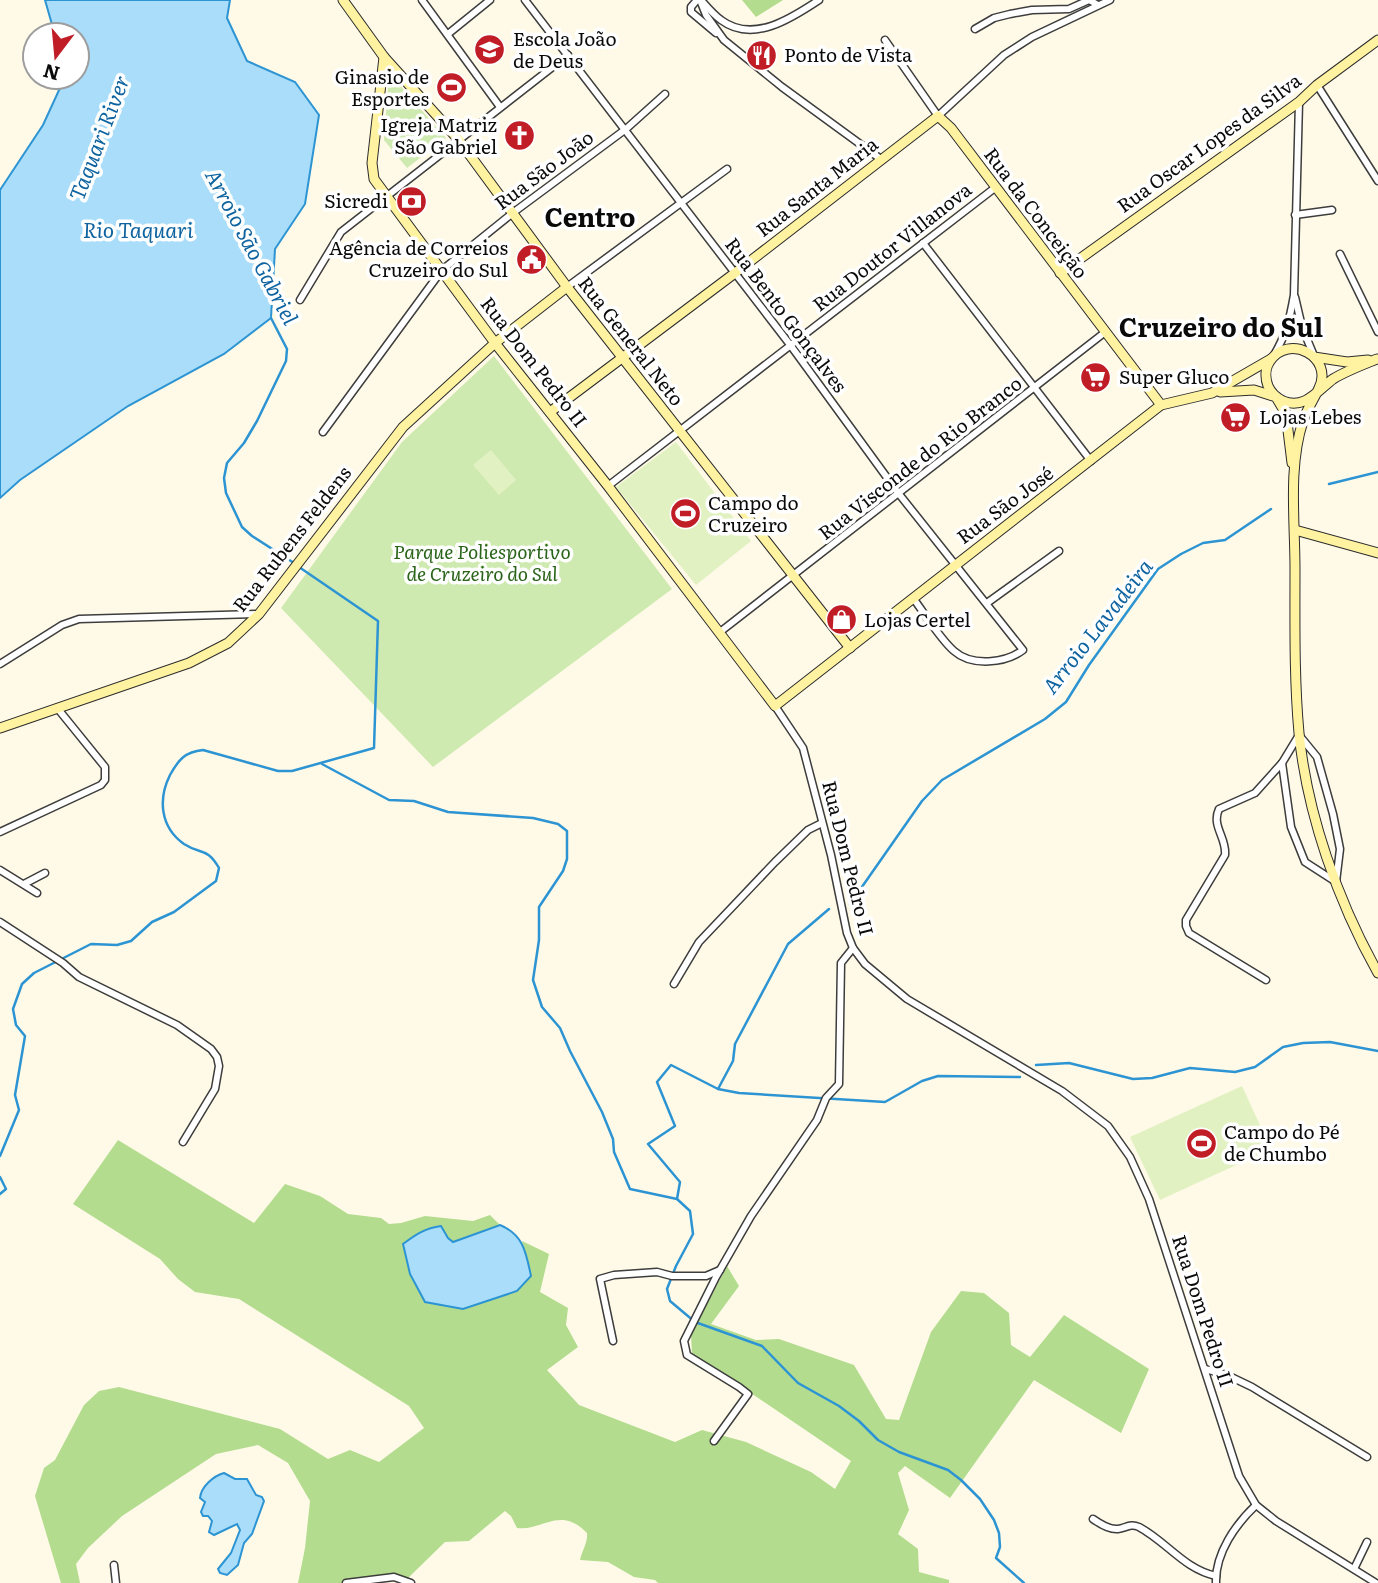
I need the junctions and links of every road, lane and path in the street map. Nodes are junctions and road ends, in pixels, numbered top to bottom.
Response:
1 (343, 0) edge
2 (422, 0) edge
3 (490, 0) edge
4 (525, 0) edge
5 (699, 0) edge
6 (819, 0) edge
7 (1110, 0) edge
8 (1098, 5) junction
9 (975, 29) dead end
10 (448, 34) junction
11 (718, 34) junction
12 (885, 40) dead end
13 (1378, 40) edge
14 (568, 55) junction
15 (384, 57) junction
16 (1317, 85) junction
17 (665, 94) dead end
18 (1299, 103) junction
19 (500, 107) junction
20 (938, 116) junction
21 (626, 129) junction
22 (458, 139) junction
23 (882, 160) junction
24 (727, 169) dead end
25 (1378, 181) edge
26 (996, 187) junction
27 (386, 197) junction
28 (682, 203) junction
29 (1332, 210) dead end
30 (514, 212) junction
31 (1295, 215) junction
32 (923, 243) junction
33 (1340, 254) dead end
34 (442, 270) junction
35 (735, 273) junction
36 (1060, 273) junction
37 (567, 287) junction
38 (1294, 295) junction
39 (300, 300) dead end
40 (1104, 332) junction
41 (1378, 332) edge
42 (495, 343) junction
43 (791, 346) junction
44 (1314, 357) junction
45 (623, 359) junction
46 (1271, 359) junction
47 (1377, 359) edge
48 (1036, 388) junction
49 (1212, 393) junction
50 (1315, 395) junction
51 (1276, 397) junction
52 (1161, 405) junction
53 (550, 412) junction
54 (323, 432) dead end
55 (679, 432) junction
56 (1091, 461) junction
57 (1294, 485) junction
58 (608, 486) junction
59 (899, 494) junction
60 (1295, 530) junction
61 (1059, 551) dead end
62 (1378, 553) edge
63 (956, 564) junction
64 (795, 575) junction
65 (913, 598) junction
66 (987, 603) junction
67 (259, 614) junction
68 (720, 632) junction
69 (850, 648) junction
70 (0, 664) edge
71 (775, 706) junction
72 (58, 709) junction
73 (0, 728) edge
74 (1299, 735) junction
75 (1282, 763) junction
76 (822, 823) junction
77 (0, 832) edge
78 (0, 870) edge
79 (45, 873) dead end
80 (1336, 882) junction
81 (24, 884) junction
82 (37, 893) dead end
83 (0, 922) edge
84 (853, 948) junction
85 (1378, 973) edge
86 (1266, 980) dead end
87 (674, 984) dead end
88 (183, 1142) dead end
89 (722, 1270) junction
90 (613, 1341) dead end
91 (1205, 1369) junction
92 (714, 1441) dead end
93 (1367, 1457) dead end
94 (1256, 1505) junction
95 (1093, 1519) dead end
96 (1367, 1542) dead end
97 (114, 1565) dead end
98 (1354, 1569) junction
99 (1216, 1580) edge
100 (116, 1583) edge
101 (346, 1583) edge
102 (411, 1583) edge
103 (1376, 1583) edge

1 - 15 main road, Rua General Neto
2 - 10 street
3 - 10 street
4 - 14 street, Rua Bento Gonçalves
5 - 6 street
5 - 11 street
5 - 11 street
7 - 8 street, Rua Santa Maria
8 - 9 street
8 - 20 street, Rua Santa Maria
10 - 19 street
11 - 23 street
12 - 20 street, Rua da Conceição
13 - 16 main road, Rua Oscar Lopes da Silva
14 - 19 street
14 - 21 street, Rua Bento Gonçalves
15 - 22 main road, Rua General Neto
15 - 27 main road, Rua Dom Pedro II
16 - 18 main road, Rua Oscar Lopes da Silva
16 - 25 street
17 - 21 street, Rua São João
18 - 31 street
18 - 36 main road, Rua Oscar Lopes da Silva
19 - 22 street
20 - 23 main road, Rua Santa Maria
20 - 26 main road, Rua da Conceição
21 - 28 street, Rua Bento Gonçalves
21 - 30 street, Rua São João
22 - 27 street
22 - 30 main road, Rua General Neto
23 - 35 main road, Rua Santa Maria
24 - 28 street
26 - 32 street, Rua Doutor Villanova
26 - 36 main road, Rua da Conceição
27 - 34 main road, Rua Dom Pedro II
27 - 39 street
28 - 35 street, Rua Bento Gonçalves
28 - 37 street
29 - 31 street
30 - 34 street, Rua São João
30 - 37 main road, Rua General Neto
31 - 38 street
32 - 43 street, Rua Doutor Villanova
32 - 48 street
33 - 41 street
34 - 42 main road, Rua Dom Pedro II
34 - 54 street, Rua São João
35 - 43 street, Rua Bento Gonçalves
35 - 45 main road, Rua Santa Maria
36 - 40 main road, Rua da Conceição
37 - 42 main road, Rua Rubens Feldens
37 - 45 main road, Rua General Neto
38 - 44 street
38 - 46 street
40 - 48 street, Rua Visconde do Rio Branco
40 - 52 main road, Rua da Conceição
42 - 53 main road, Rua Dom Pedro II
42 - 67 main road, Rua Rubens Feldens
43 - 55 street, Rua Doutor Villanova
43 - 59 street, Rua Bento Gonçalves
44 - 46 main road
44 - 47 main road
44 - 50 main road
45 - 53 main road, Rua Santa Maria
45 - 55 main road, Rua General Neto
46 - 49 main road, Rua São José
46 - 51 main road
47 - 50 main road
48 - 56 street
48 - 59 street, Rua Visconde do Rio Branco
49 - 51 main road
49 - 52 main road, Rua São José
50 - 51 main road
50 - 57 main road
51 - 57 main road
52 - 56 main road, Rua São José
53 - 58 main road, Rua Dom Pedro II
55 - 58 street, Rua Doutor Villanova
55 - 64 main road, Rua General Neto
56 - 63 main road, Rua São José
57 - 60 main road
58 - 68 main road, Rua Dom Pedro II
59 - 63 street, Rua Bento Gonçalves
59 - 64 street, Rua Visconde do Rio Branco
60 - 62 main road
60 - 74 main road
61 - 66 street
63 - 65 main road, Rua São José
63 - 66 street, Rua Bento Gonçalves
64 - 68 street, Rua Visconde do Rio Branco
64 - 69 main road, Rua General Neto
65 - 66 street, Rua Bento Gonçalves
65 - 69 main road, Rua São José
67 - 70 street
67 - 72 main road, Rua Rubens Feldens
68 - 71 main road, Rua Dom Pedro II
69 - 71 main road, Rua São José
71 - 76 street, Rua Dom Pedro II
72 - 73 main road, Rua Rubens Feldens
72 - 77 street
74 - 75 street
74 - 80 main road
74 - 80 street
75 - 80 street
75 - 86 street
76 - 84 street, Rua Dom Pedro II
76 - 87 street
78 - 81 street
79 - 81 street
80 - 85 main road
81 - 82 street
83 - 88 street
84 - 89 street
84 - 91 street, Rua Dom Pedro II
89 - 90 street
89 - 92 street
91 - 93 street
91 - 94 street, Rua Dom Pedro II
94 - 98 street, Rua Dom Pedro II
94 - 99 street
95 - 99 street
96 - 98 street
97 - 100 street
98 - 103 street, Rua Dom Pedro II
101 - 102 street

